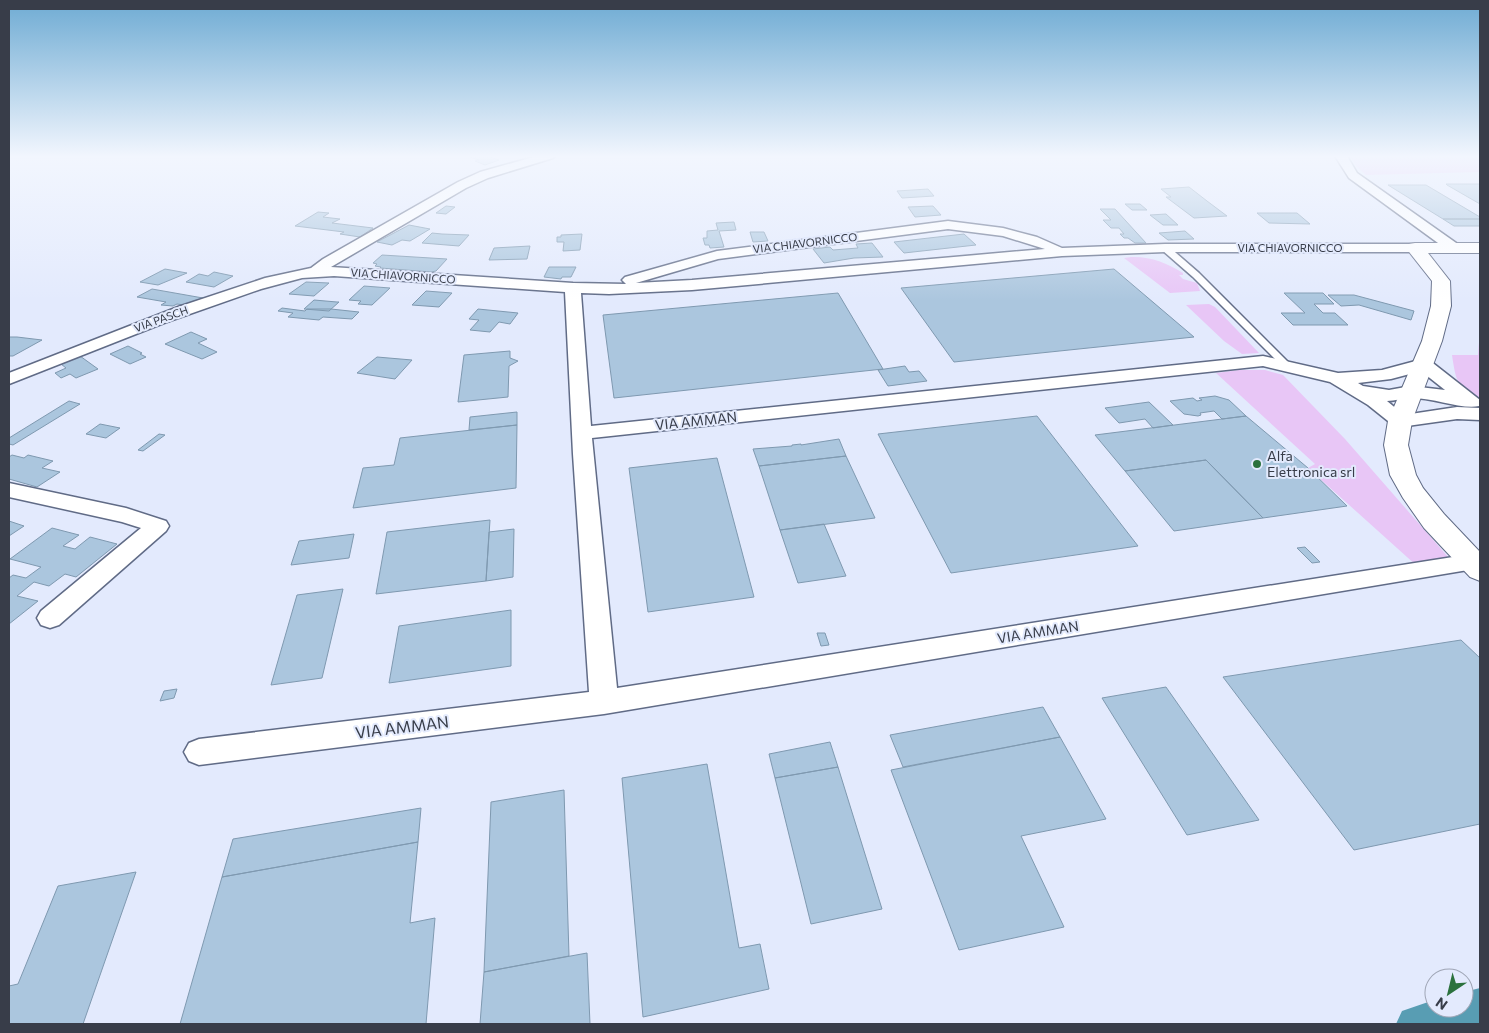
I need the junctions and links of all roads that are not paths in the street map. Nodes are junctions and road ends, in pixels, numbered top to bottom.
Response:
1 (429, 204) edge
2 (1393, 204) edge
3 (1164, 248) junction
4 (1415, 248) junction
5 (1454, 248) junction
6 (1480, 248) edge
7 (1062, 252) junction
8 (317, 271) junction
9 (573, 288) junction
10 (608, 289) junction
11 (1423, 364) junction
12 (1286, 365) junction
13 (9, 379) edge
14 (1361, 384) junction
15 (1411, 392) junction
16 (1472, 409) edge
17 (1400, 421) junction
18 (583, 433) junction
19 (9, 490) edge
20 (1476, 566) edge
21 (50, 618) dead end
22 (604, 702) junction
23 (199, 752) dead end

1 - 8 street
2 - 5 street
3 - 4 street, VIA CHIAVORNICCO
3 - 7 street, VIA CHIAVORNICCO
3 - 12 lane
4 - 5 street, VIA CHIAVORNICCO
4 - 11 street
5 - 6 street, VIA CHIAVORNICCO
7 - 10 street, VIA CHIAVORNICCO
7 - 10 street, VIA CHIAVORNICCO
8 - 9 street, VIA CHIAVORNICCO
8 - 13 street, VIA PASCH
9 - 10 street, VIA CHIAVORNICCO
9 - 18 street
11 - 14 street
11 - 15 street
11 - 16 street
12 - 14 street, VIA AMMAN
12 - 18 street, VIA AMMAN
14 - 15 street, VIA AMMAN
14 - 17 street, VIA AMMAN
15 - 16 street
15 - 17 street
16 - 17 street
17 - 20 street
18 - 22 street
19 - 21 street
20 - 22 street, VIA AMMAN
22 - 23 street, VIA AMMAN

